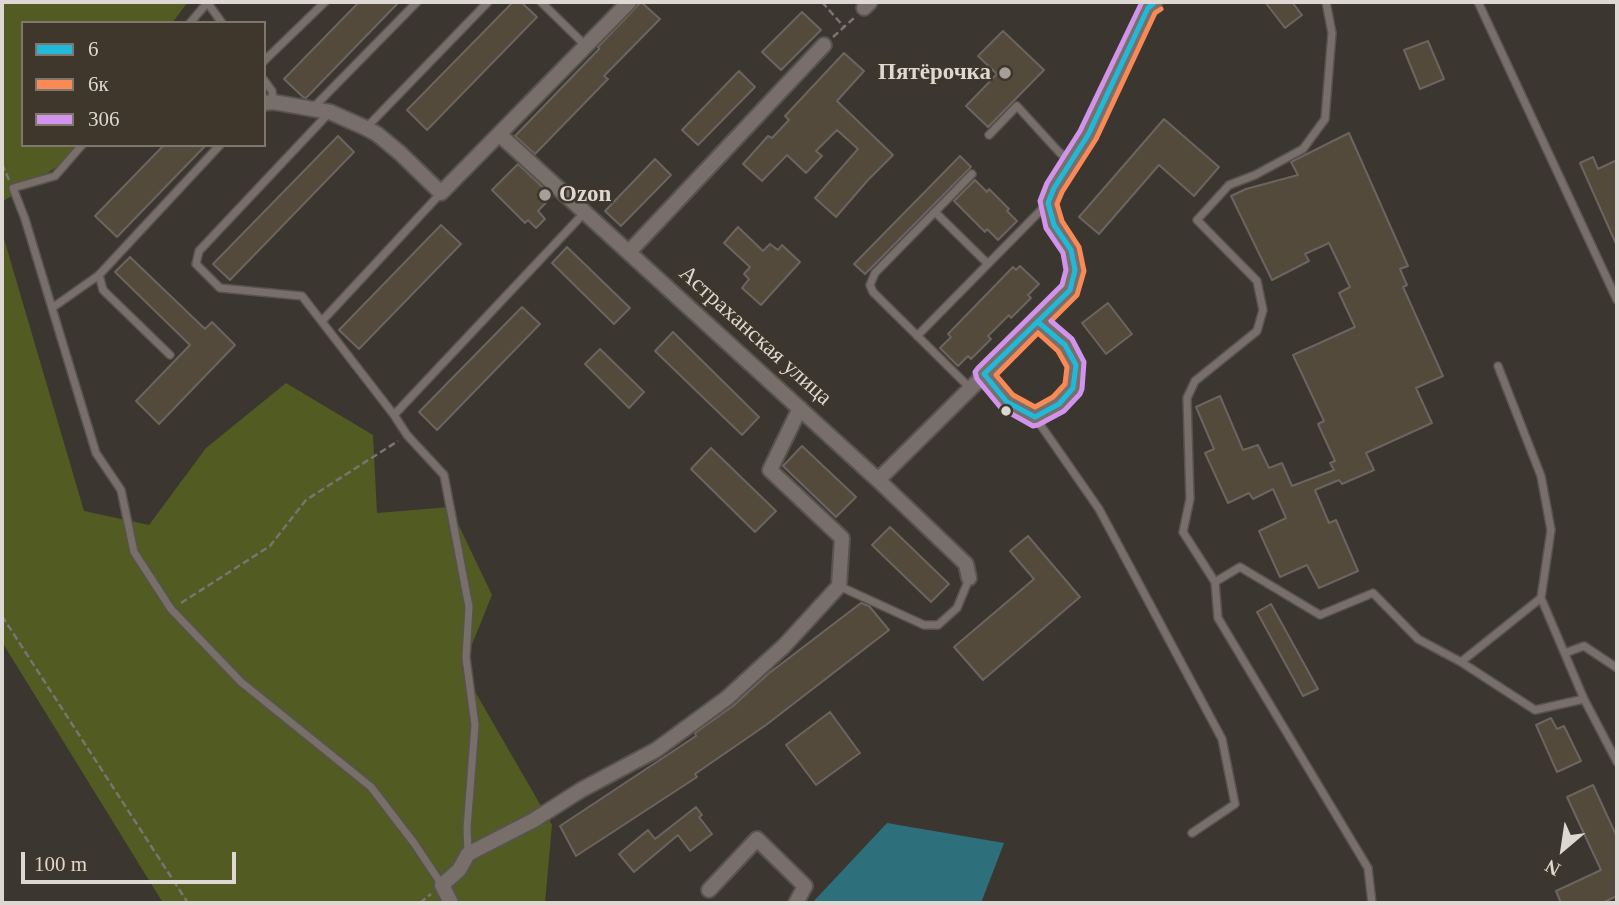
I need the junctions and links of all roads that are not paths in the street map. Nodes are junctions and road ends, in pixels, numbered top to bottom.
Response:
1 (324, 2) edge
2 (417, 2) edge
3 (488, 2) edge
4 (541, 2) edge
5 (629, 2) edge
6 (1154, 2) edge
7 (1326, 2) edge
8 (1478, 2) edge
9 (207, 3) edge
10 (192, 21) edge
11 (220, 21) edge
12 (824, 45) road end
13 (586, 46) junction
14 (266, 59) edge
15 (266, 83) edge
16 (269, 102) edge
17 (312, 109) junction
18 (330, 112) junction
19 (366, 128) junction
20 (500, 135) junction
21 (989, 135) dead end
22 (80, 147) edge
23 (218, 147) edge
24 (1071, 162) junction
25 (972, 174) dead end
26 (441, 193) junction
27 (1048, 203) junction
28 (585, 212) junction
29 (935, 212) junction
30 (629, 252) junction
31 (988, 264) junction
32 (99, 275) junction
33 (1617, 300) edge
34 (52, 308) junction
35 (323, 321) junction
36 (1038, 322) junction
37 (917, 335) junction
38 (170, 355) dead end
39 (1499, 366) dead end
40 (984, 374) junction
41 (971, 388) junction
42 (800, 408) junction
43 (394, 415) junction
44 (1035, 417) junction
45 (878, 480) junction
46 (969, 578) joint
47 (1215, 582) junction
48 (839, 586) junction
49 (1541, 598) junction
50 (1564, 653) junction
51 (1461, 662) junction
52 (1617, 668) edge
53 (1584, 699) junction
54 (1617, 762) edge
55 (1192, 833) dead end
56 (468, 854) junction
57 (442, 885) junction
58 (709, 890) dead end
59 (451, 903) edge
60 (796, 903) edge
61 (1372, 903) edge

1 - 14 lane
2 - 17 lane
3 - 19 lane
4 - 13 lane
5 - 13 street
6 - 24 street
7 - 47 lane
8 - 33 lane
9 - 10 lane
9 - 11 lane
12 - 30 street
13 - 20 street
15 - 16 lane
16 - 17 street
17 - 18 street
18 - 19 street
18 - 35 lane
19 - 26 street
20 - 26 street
20 - 28 street, Астраханская улица
21 - 24 lane
22 - 34 lane
23 - 32 lane
24 - 27 street
25 - 29 lane
26 - 35 lane
27 - 31 lane
27 - 36 street
28 - 30 street, Астраханская улица
28 - 43 lane
29 - 31 lane
29 - 37 lane
30 - 42 street, Астраханская улица
31 - 37 lane
32 - 34 lane
32 - 38 lane
34 - 57 lane
35 - 43 lane
36 - 40 street
36 - 44 street
37 - 41 lane
39 - 49 lane
40 - 41 street
40 - 44 street
41 - 45 street
42 - 45 street, Астраханская улица
42 - 48 street
43 - 56 lane
44 - 55 lane
45 - 46 street, Астраханская улица
46 - 48 lane
47 - 51 lane
47 - 61 lane
48 - 56 street
49 - 50 lane
49 - 51 lane
50 - 52 lane
50 - 53 lane
51 - 53 lane
53 - 54 lane
56 - 57 street
57 - 59 street
58 - 60 street

